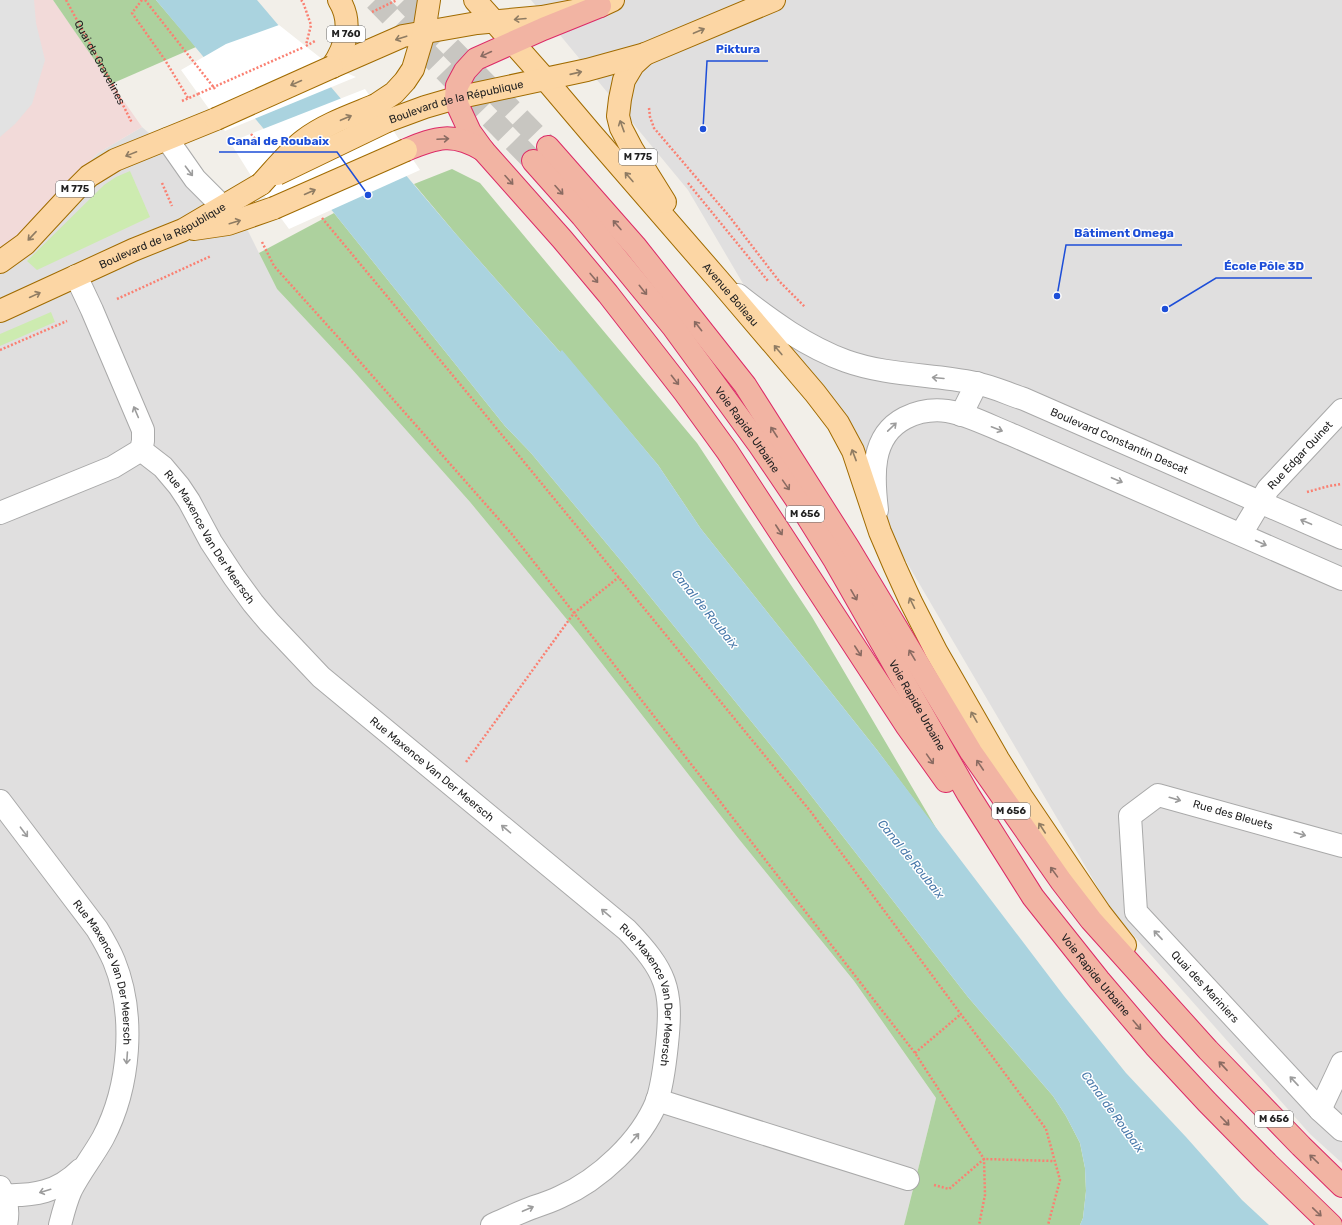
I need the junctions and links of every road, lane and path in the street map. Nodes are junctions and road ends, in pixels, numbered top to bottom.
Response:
1 (66, 0) edge
2 (143, 0) edge
3 (301, 0) edge
4 (339, 0) edge
5 (429, 0) edge
6 (475, 0) edge
7 (774, 0) edge
8 (606, 3) edge
9 (494, 21) junction
10 (424, 32) junction
11 (513, 42) junction
12 (645, 54) junction
13 (332, 67) junction
14 (546, 80) junction
15 (218, 92) dead end
16 (198, 94) dead end
17 (188, 98) dead end
18 (456, 98) junction
19 (648, 106) dead end
20 (381, 113) junction
21 (134, 126) dead end
22 (246, 128) dead end
23 (167, 139) junction
24 (260, 146) dead end
25 (406, 150) joint
26 (483, 150) junction
27 (685, 179) dead end
28 (223, 207) junction
29 (320, 216) dead end
30 (183, 230) junction
31 (258, 236) dead end
32 (218, 253) dead end
33 (698, 256) junction
34 (0, 262) edge
35 (198, 262) dead end
36 (76, 276) junction
37 (768, 281) dead end
38 (722, 284) junction
39 (807, 309) dead end
40 (0, 311) edge
41 (977, 383) junction
42 (1342, 410) edge
43 (961, 415) junction
44 (141, 450) junction
45 (1260, 503) junction
46 (0, 513) edge
47 (880, 532) junction
48 (1241, 534) junction
49 (1342, 538) edge
50 (619, 577) junction
51 (1342, 579) edge
52 (574, 613) junction
53 (450, 783) junction
54 (0, 801) edge
55 (1130, 816) joint
56 (1342, 846) edge
57 (1033, 897) junction
58 (961, 1014) junction
59 (1208, 1050) junction
60 (915, 1053) junction
61 (1342, 1063) edge
62 (657, 1100) junction
63 (1320, 1110) junction
64 (1342, 1130) edge
65 (984, 1160) junction
66 (1054, 1160) junction
67 (88, 1162) junction
68 (908, 1179) joint
69 (1342, 1186) edge
70 (2, 1191) edge
71 (6, 1225) edge
72 (60, 1225) edge
73 (492, 1225) edge
74 (979, 1225) edge
75 (1048, 1225) edge
76 (1331, 1225) edge

1 - 21 path, Quai de Gravelines
2 - 15 path
2 - 17 path
3 - 16 path, bridge
4 - 13 main road, M 760
5 - 10 main road
6 - 9 main road, Avenue Boileau
12 -> 7 main road, Boulevard de la République / M 775
8 -> 9 main road, M 775
8 - 11 highway
9 - 10 main road, M 775
9 - 11 main road, Avenue Boileau
10 -> 13 main road, M 775
10 - 20 main road
11 - 14 main road, Avenue Boileau
11 -> 18 highway
14 -> 12 main road, Boulevard de la République / M 775
33 -> 12 main road, M 775
13 -> 23 main road, M 775, bridge
14 - 18 main road, Boulevard de la République / M 775
33 -> 14 main road, Avenue Boileau
18 - 20 main road, Boulevard de la République / M 775
18 - 26 highway
19 - 39 path
28 -> 20 main road, Boulevard de la République / M 775, bridge
22 - 24 path
23 -> 28 street
23 -> 34 main road, M 775
25 -> 26 highway
30 -> 25 main road, M 775, bridge
26 -> 57 highway
27 - 37 path
28 - 30 main road, Boulevard de la République / M 775
29 - 50 path
30 - 36 main road, Boulevard de la République / M 775
31 - 52 path
32 - 35 path
33 - 38 main road, Avenue Boileau
40 -> 36 main road, Boulevard de la République / M 775
44 -> 36 street
41 -> 38 street, Boulevard Constantin Descat
47 -> 38 main road, Avenue Boileau
41 - 43 street
41 - 45 street, Boulevard Constantin Descat
42 - 45 street, Rue Edgar Quinet
47 -> 43 street
43 -> 48 street
44 - 46 street
44 - 53 street, Rue Maxence Van Der Meersch
45 - 48 street
49 -> 45 street, Boulevard Constantin Descat
59 -> 47 main road, Avenue Boileau
48 -> 51 street
50 - 52 path
50 - 58 path
52 - 53 path
52 - 60 path
62 -> 53 street, Rue Maxence Van Der Meersch
54 -> 67 street, Rue Maxence Van Der Meersch
55 -> 56 street, Rue des Bleuets
63 -> 55 street, Quai des Mariniers
59 -> 57 highway, Voie Rapide Urbaine / M 656
57 -> 76 highway, Voie Rapide Urbaine / M 656
58 - 60 path
58 - 66 path
69 -> 59 highway, Voie Rapide Urbaine / M 656
60 - 65 path
61 - 63 street
62 - 68 street
73 -> 62 street, Rue Maxence Van Der Meersch
63 - 64 street, Quai des Mariniers
65 - 66 path
65 - 68 path
65 - 74 path
66 - 75 path
67 -> 70 street, Rue Maxence Van Der Meersch
67 - 72 street, Rue Maxence Van Der Meersch
70 - 71 street

